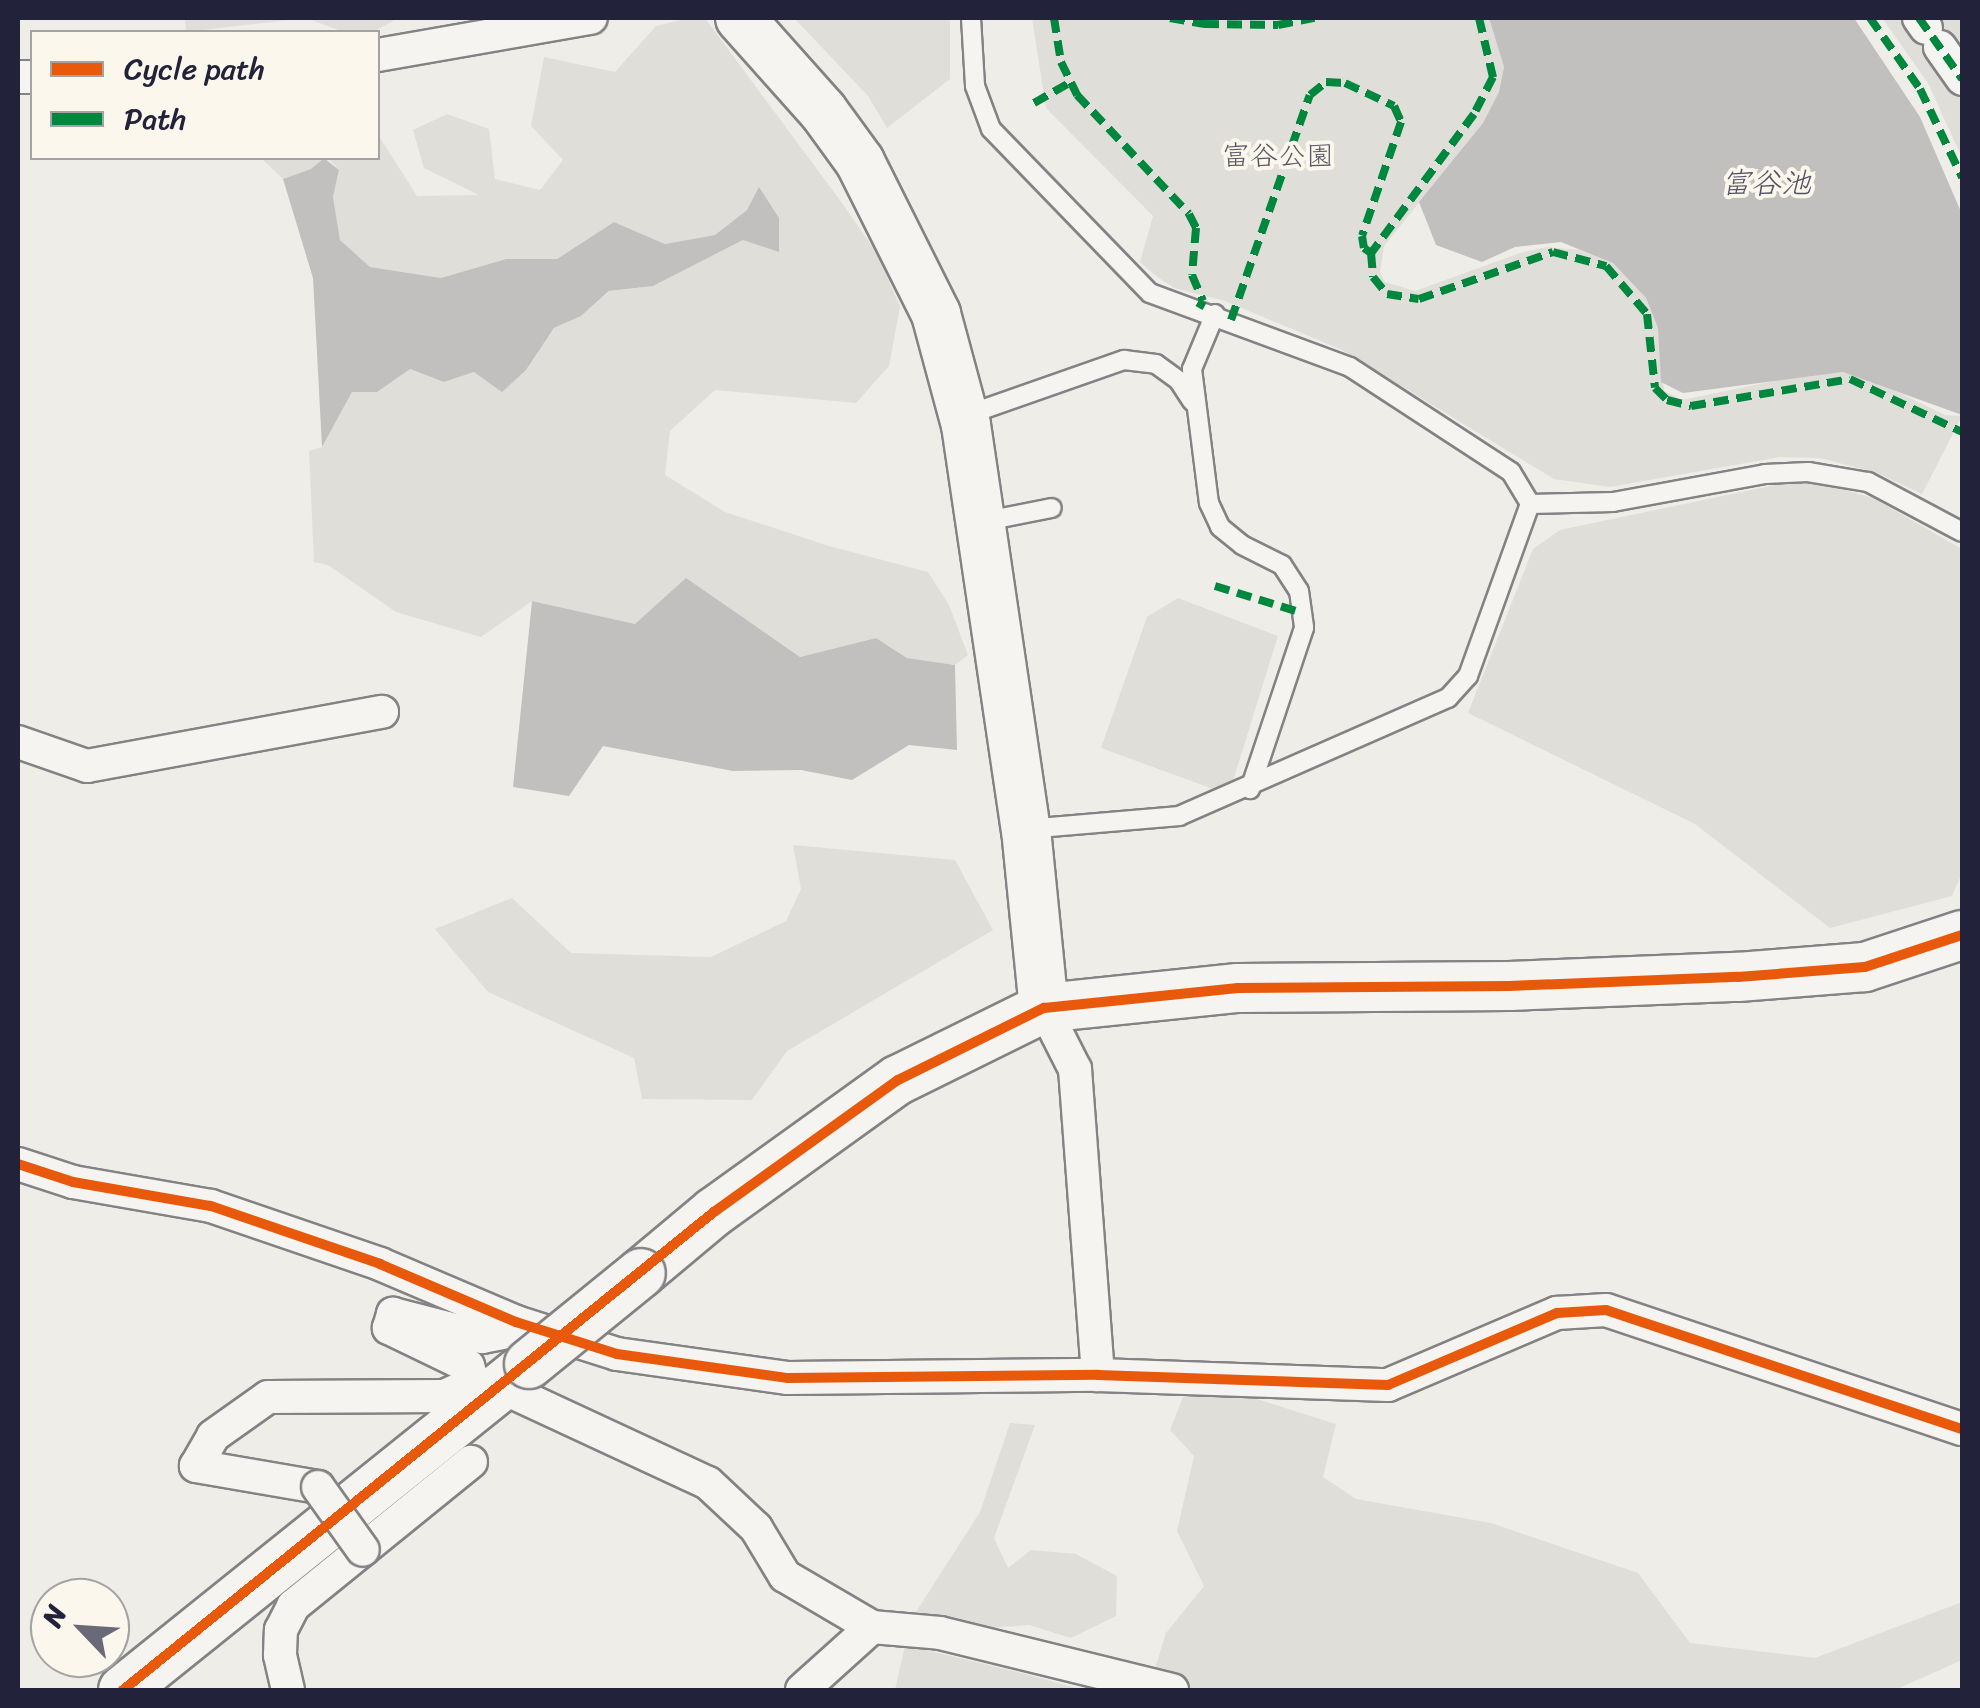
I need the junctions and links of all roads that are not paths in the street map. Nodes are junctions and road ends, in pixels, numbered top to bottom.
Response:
1 (590, 18) edge
2 (740, 18) edge
3 (970, 18) edge
4 (1928, 31) edge
5 (380, 54) edge
6 (1962, 79) edge
7 (1215, 314) junction
8 (1196, 408) junction
9 (964, 416) junction
10 (1530, 504) junction
11 (1052, 508) dead end
12 (980, 522) junction
13 (1962, 532) edge
14 (382, 712) dead end
15 (18, 742) edge
16 (1250, 789) junction
17 (1026, 829) junction
18 (1960, 940) edge
19 (1044, 1008) junction
20 (18, 1164) edge
21 (505, 1364) junction
22 (1098, 1375) junction
23 (1962, 1429) edge
24 (471, 1462) dead end
25 (363, 1550) junction
26 (872, 1627) junction
27 (124, 1690) edge
28 (288, 1690) edge
29 (802, 1690) edge
30 (1172, 1690) edge

1 - 5 street
2 - 9 street
3 - 7 lane
4 - 6 street
7 - 8 lane
7 - 10 lane
8 - 9 lane
8 - 16 lane
9 - 12 street
10 - 13 lane
10 - 16 lane
11 - 12 lane
12 - 17 street
14 - 15 street
16 - 17 lane
17 - 19 street
18 - 19 street
19 - 21 street, bridge
19 - 22 street
20 - 21 street
21 - 22 street
21 - 25 street, bridge
21 - 26 street
21 - 27 street
22 - 23 street
24 - 25 street
25 - 28 street
26 - 29 street
26 - 30 street

